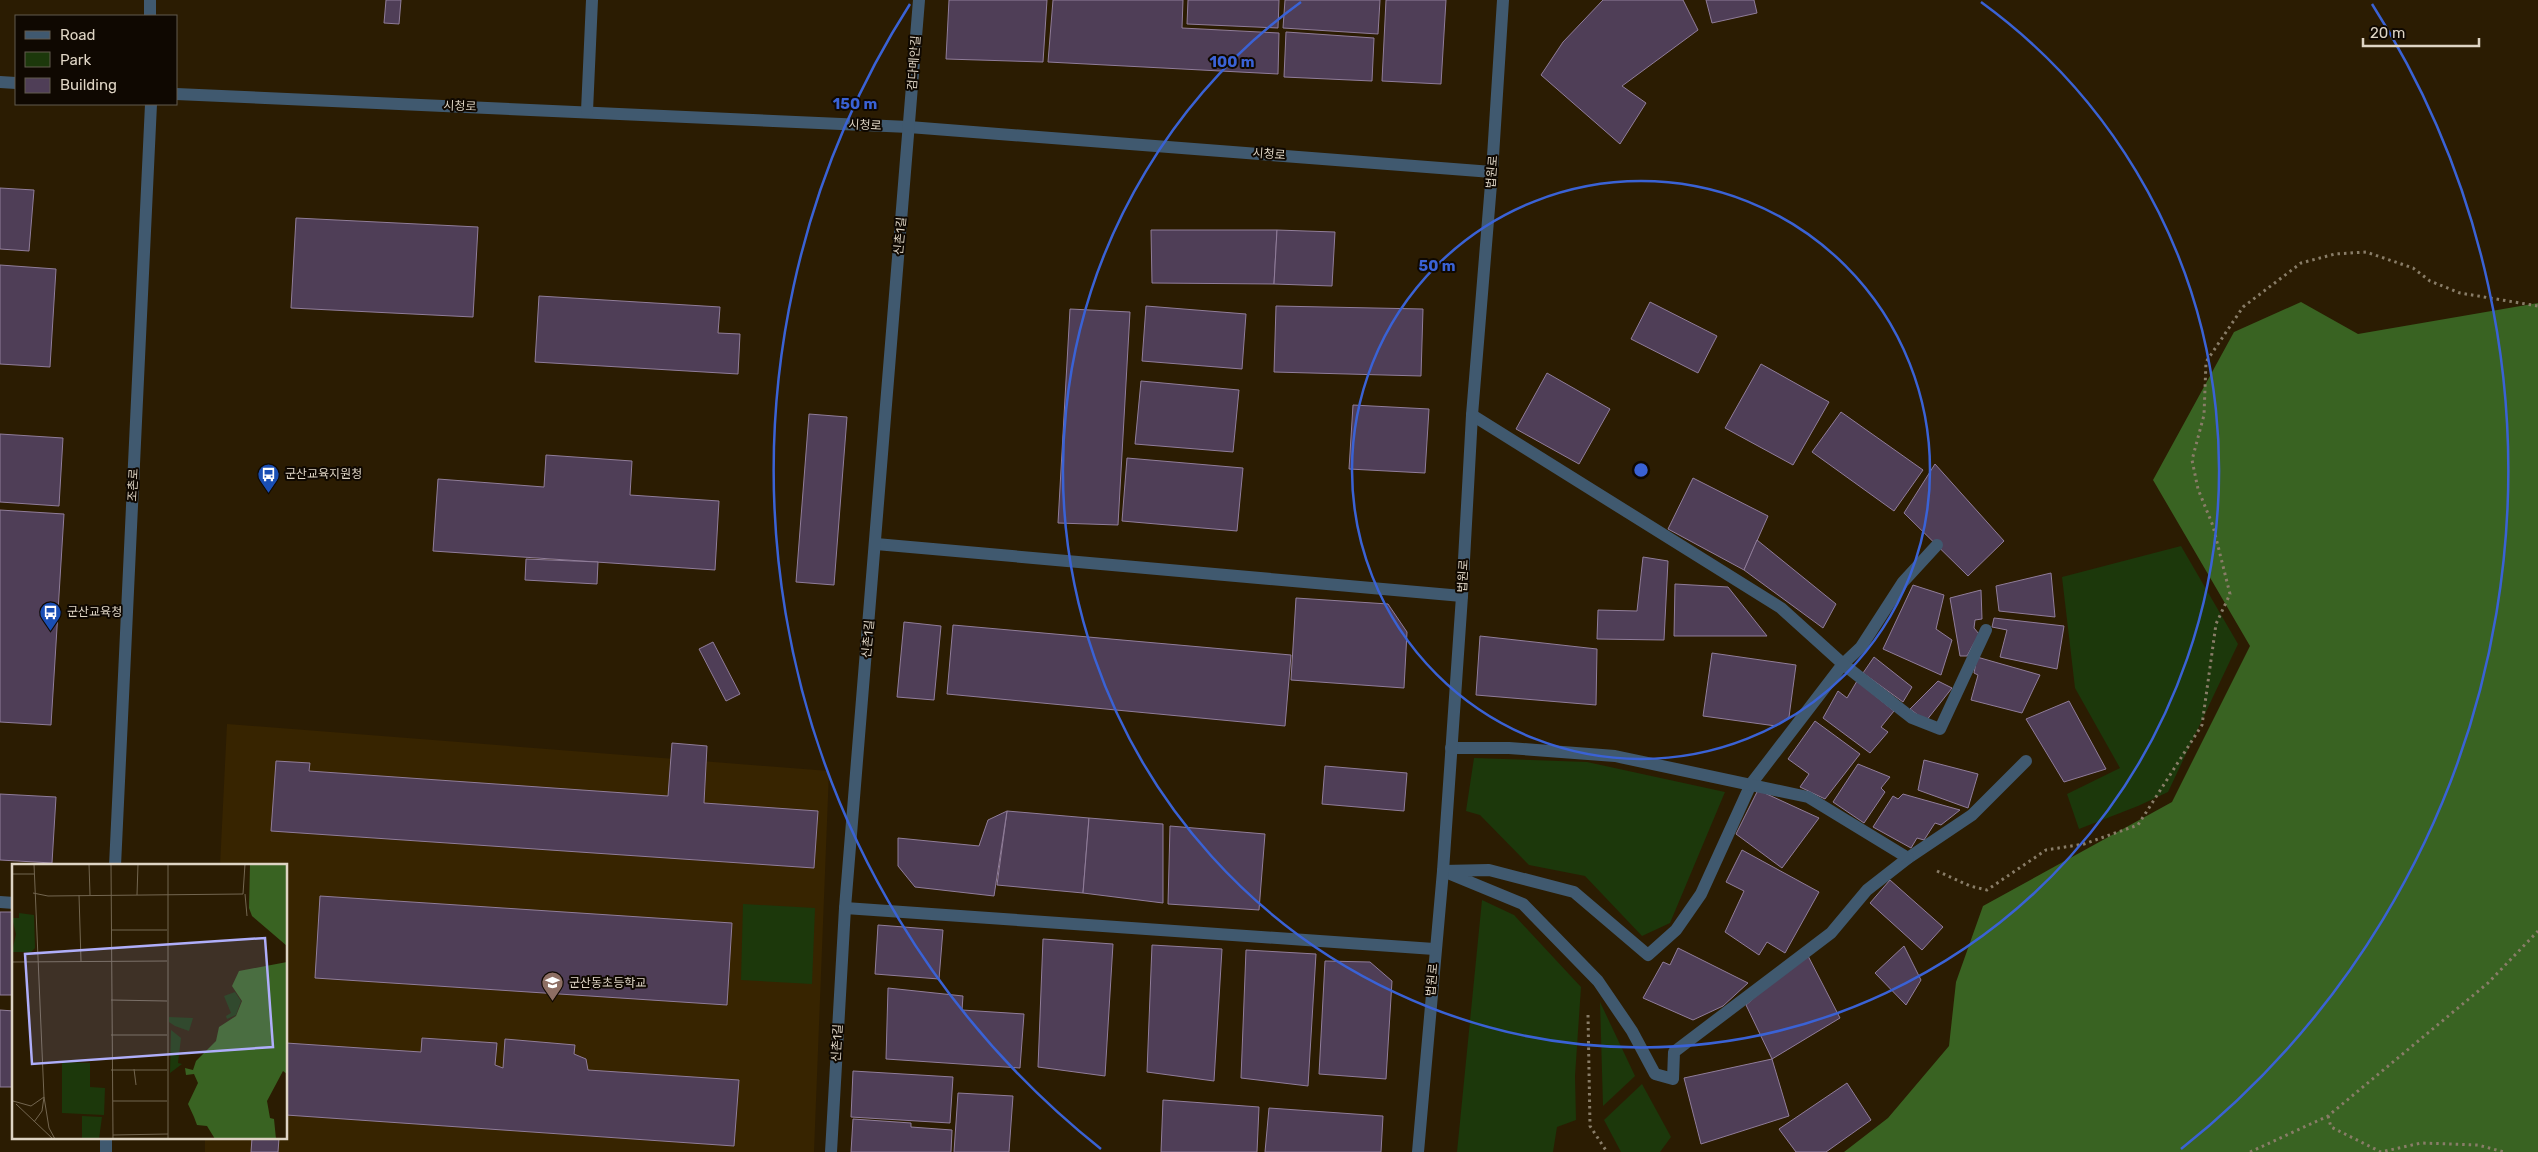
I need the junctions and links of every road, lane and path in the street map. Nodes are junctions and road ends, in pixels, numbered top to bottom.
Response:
1 (150, 0) edge
2 (592, 0) edge
3 (919, 0) edge
4 (1503, 0) edge
5 (150, 15) edge
6 (0, 82) edge
7 (15, 83) edge
8 (178, 94) edge
9 (151, 105) edge
10 (586, 111) junction
11 (909, 127) junction
12 (1492, 172) junction
13 (2538, 306) edge
14 (1472, 415) junction
15 (876, 544) junction
16 (1937, 545) dead end
17 (1462, 596) junction
18 (1986, 630) dead end
19 (1843, 664) junction
20 (1451, 748) junction
21 (2026, 761) dead end
22 (1751, 784) junction
23 (1908, 858) junction
24 (115, 864) edge
25 (1443, 871) junction
26 (845, 908) junction
27 (2538, 931) edge
28 (1434, 950) junction
29 (1598, 981) junction
30 (2328, 1116) junction
31 (831, 1152) edge
32 (1418, 1152) edge
33 (1607, 1152) edge
34 (2250, 1152) edge
35 (2504, 1152) edge

1 - 5 street
2 - 10 street
3 - 11 street, 검다메안길
4 - 12 street, 법원로
6 - 7 street
8 - 10 street, 시청로
9 - 24 street, 조촌로
10 - 11 street, 시청로
11 - 12 street, 시청로
11 - 15 street, 신촌1길
12 - 14 street, 법원로
13 - 23 path
14 - 17 street, 법원로
14 - 19 street
15 - 17 street
15 - 26 street, 신촌1길
16 - 19 street
17 - 20 street, 법원로
18 - 19 street
19 - 22 street
20 - 22 street
20 - 25 street, 법원로
21 - 23 street
22 - 23 street
22 - 25 street
23 - 29 street
25 - 28 street, 법원로
25 - 29 street
26 - 28 street
26 - 31 street, 신촌1길
27 - 30 path
28 - 32 street, 법원로
29 - 33 path
30 - 34 path
30 - 35 path

